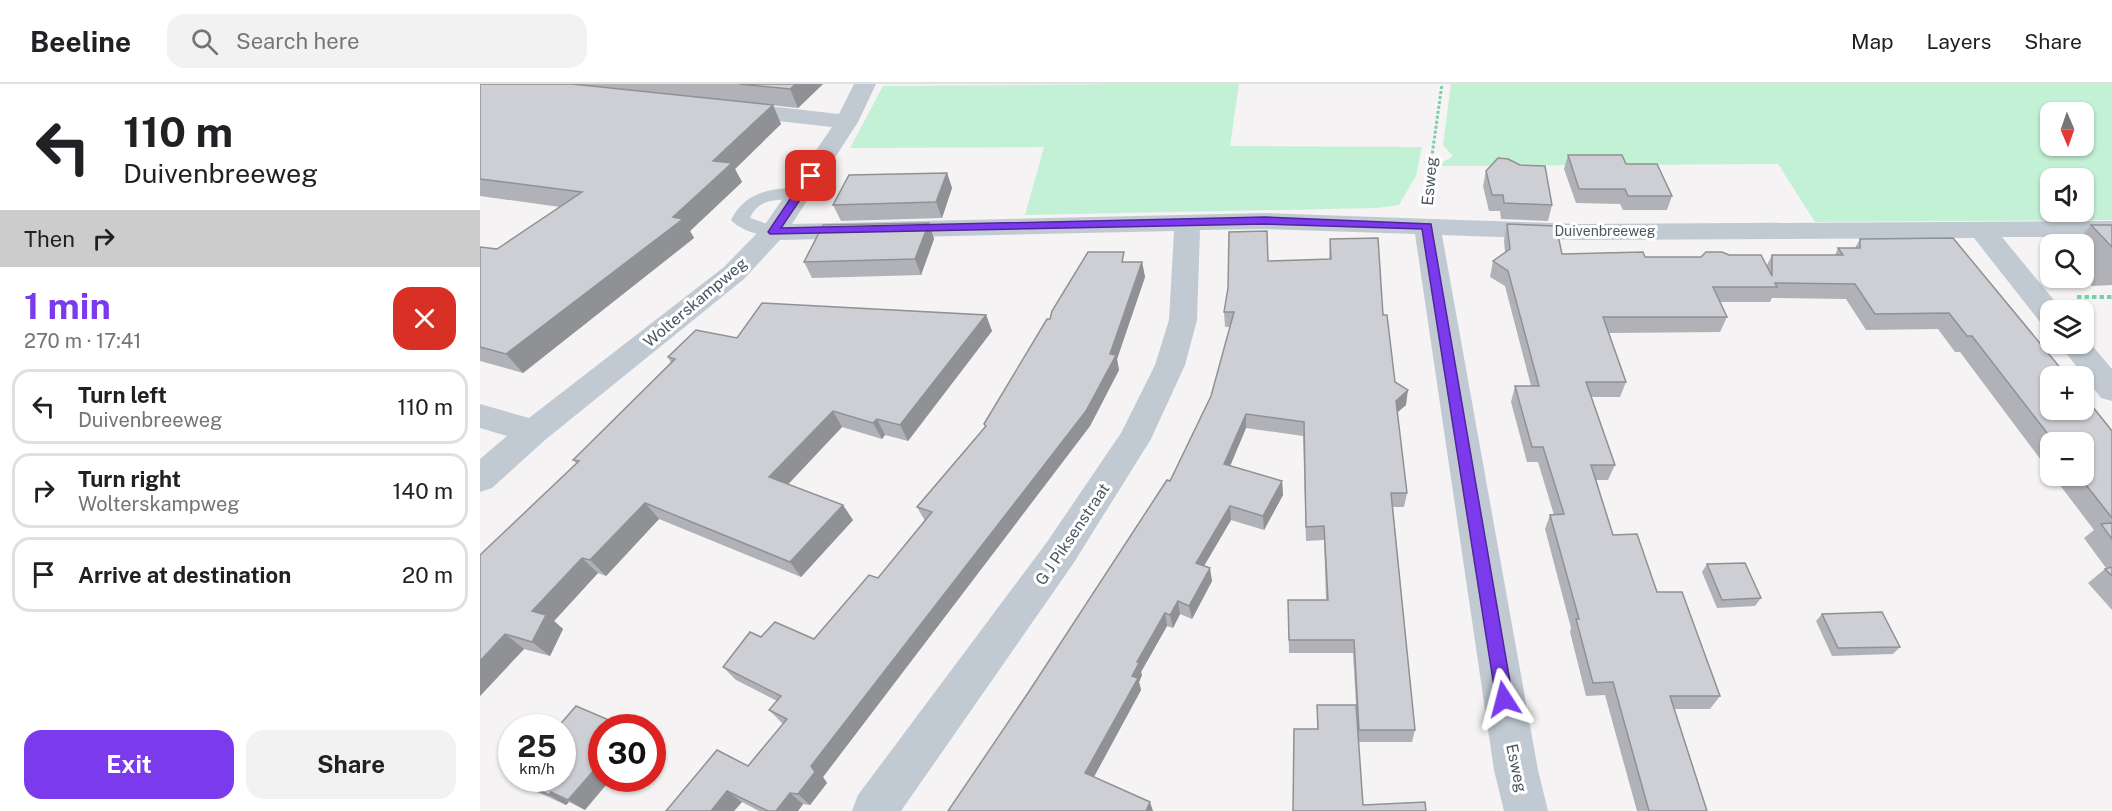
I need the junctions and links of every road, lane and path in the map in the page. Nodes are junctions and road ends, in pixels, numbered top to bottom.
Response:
1 (865, 84) edge
2 (1442, 84) edge
3 (710, 107) edge
4 (847, 122) junction
5 (1187, 222) junction
6 (1427, 226) junction
7 (1981, 229) junction
8 (2112, 229) edge
9 (773, 232) junction
10 (2040, 303) edge
11 (2082, 354) edge
12 (2112, 390) edge
13 (480, 416) edge
14 (534, 431) junction
15 (480, 479) edge
16 (874, 811) edge
17 (1526, 811) edge

1 - 4 street, Wolterskampweg
2 - 6 path, Esweg
3 - 4 street
4 - 9 street, Wolterskampweg
5 - 6 street, Duivenbreeweg
5 - 9 street, Duivenbreeweg
5 - 16 street, G J Piksenstraat
6 - 7 street, Duivenbreeweg
6 - 17 street, Esweg
7 - 8 street, Duivenbreeweg
7 - 10 street
9 - 14 street, Wolterskampweg
11 - 12 street
13 - 14 street
14 - 15 street, Wolterskampweg

